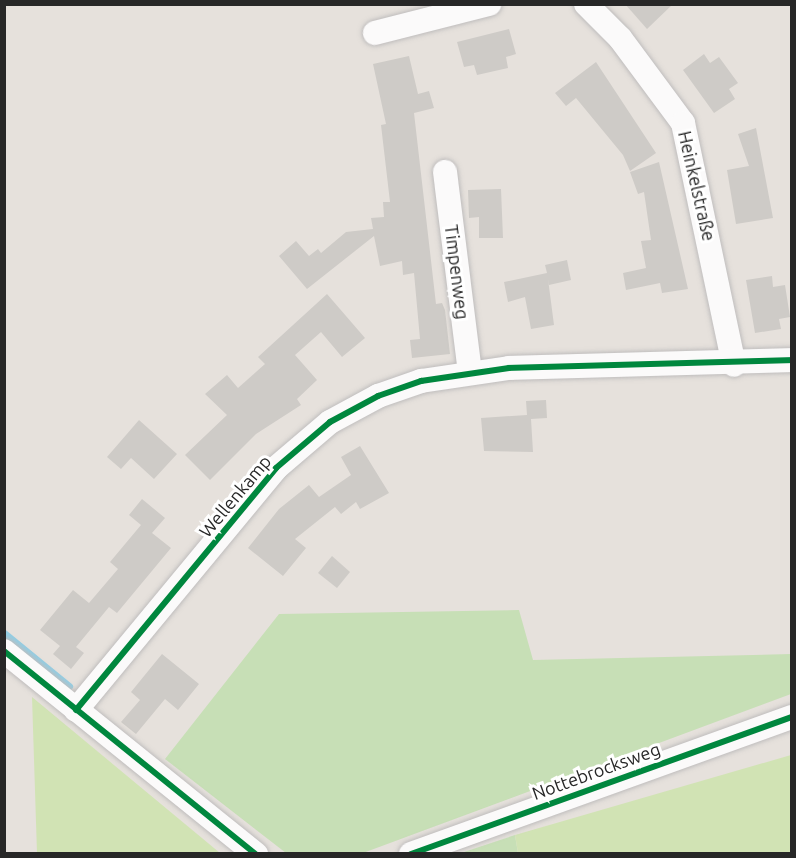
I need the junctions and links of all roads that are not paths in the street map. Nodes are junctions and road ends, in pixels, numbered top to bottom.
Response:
1 (489, 4) edge
2 (586, 4) edge
3 (375, 33) dead end
4 (445, 172) dead end
5 (792, 360) edge
6 (734, 365) junction
7 (470, 372) junction
8 (4, 651) edge
9 (76, 710) junction
10 (792, 717) edge
11 (256, 854) edge
12 (411, 854) edge

1 - 3 street
2 - 6 street, Heinkelstraße
4 - 7 street, Timpenweg
5 - 6 street, Wellenkamp
6 - 7 street, Wellenkamp
7 - 9 street, Wellenkamp
8 - 9 street
9 - 11 street
10 - 12 street, Nottebrocksweg

